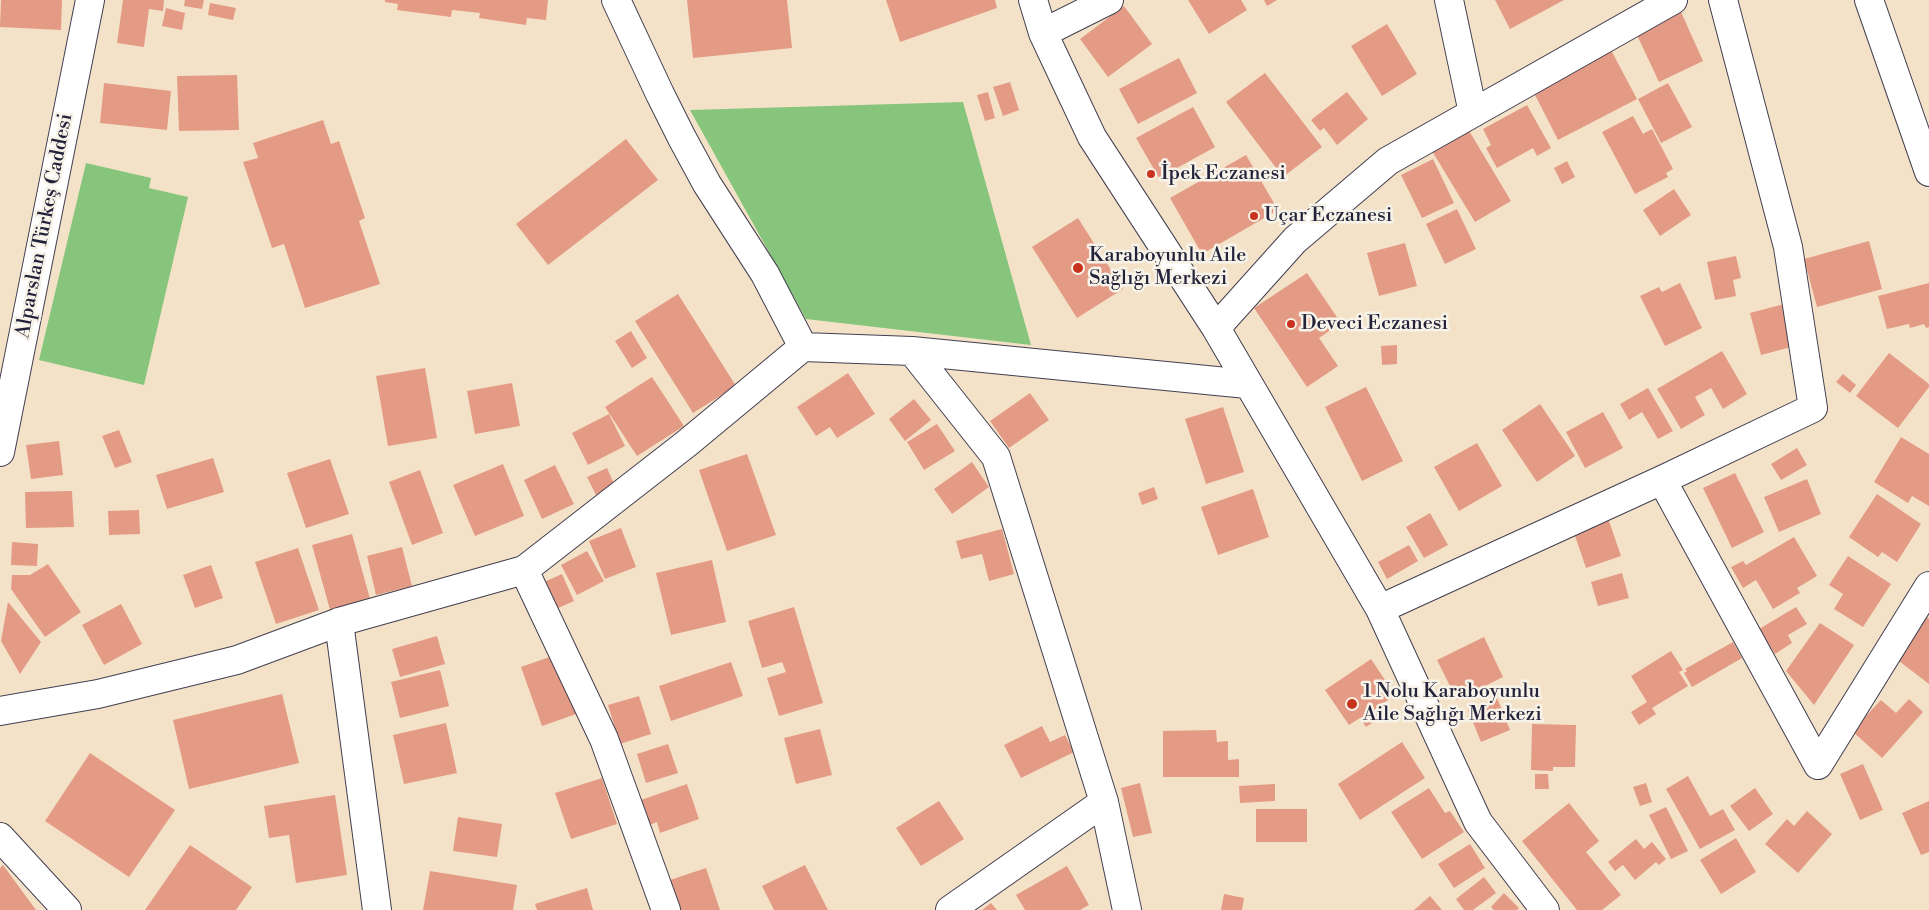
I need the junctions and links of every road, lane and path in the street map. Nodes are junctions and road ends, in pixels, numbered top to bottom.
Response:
1 (90, 0) edge
2 (616, 0) edge
3 (1033, 0) edge
4 (1109, 0) edge
5 (1449, 0) edge
6 (1673, 0) edge
7 (1723, 0) edge
8 (1869, 0) edge
9 (1043, 33) junction
10 (1473, 113) junction
11 (1929, 172) edge
12 (1216, 328) junction
13 (803, 347) junction
14 (912, 351) junction
15 (1247, 384) junction
16 (0, 452) edge
17 (1662, 480) junction
18 (524, 570) junction
19 (1929, 586) edge
20 (1380, 609) junction
21 (339, 622) junction
22 (0, 711) edge
23 (1104, 802) junction
24 (0, 837) edge
25 (67, 910) edge
26 (377, 910) edge
27 (666, 910) edge
28 (950, 910) edge
29 (1127, 910) edge
30 (1546, 910) edge

1 - 16 street, Alparslan Türkeş Caddesi
2 - 13 street
3 - 9 street
4 - 9 street
5 - 10 street
6 - 10 street
7 - 17 street
8 - 11 street
9 - 12 street
10 - 12 street
12 - 15 street
13 - 14 street
13 - 18 street
14 - 15 street
14 - 23 street
15 - 20 street
17 - 19 street
17 - 20 street
18 - 21 street
18 - 27 street
20 - 30 street
21 - 22 street
21 - 26 street
23 - 28 street
23 - 29 street
24 - 25 street

